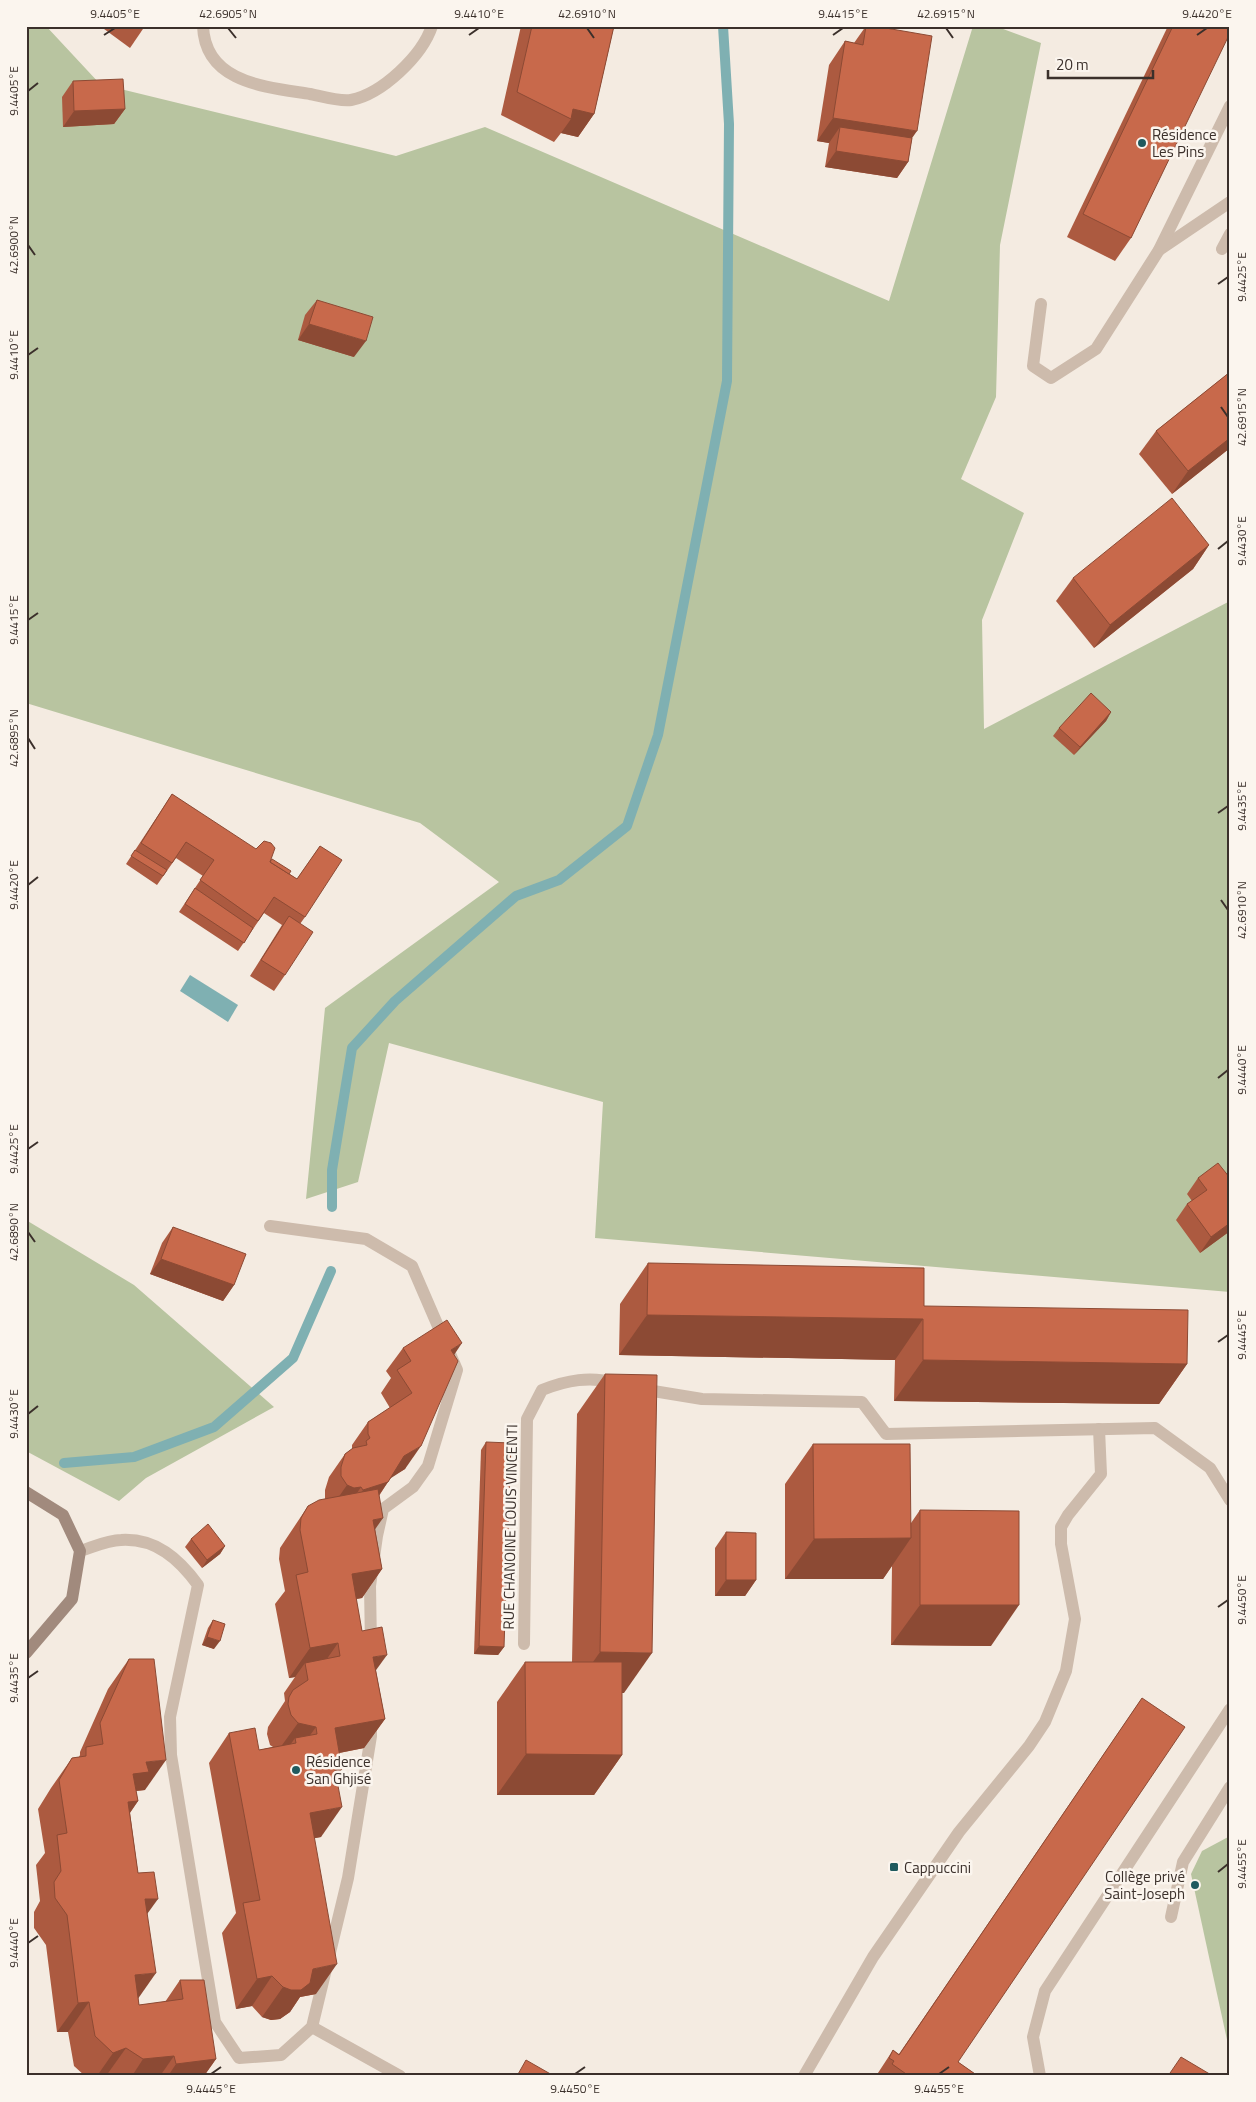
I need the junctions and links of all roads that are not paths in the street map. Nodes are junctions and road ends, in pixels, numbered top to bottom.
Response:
1 (203, 26) edge
2 (432, 26) edge
3 (1230, 106) edge
4 (1230, 202) edge
5 (1230, 234) edge
6 (1222, 249) dead end
7 (1159, 250) junction
8 (1041, 304) dead end
9 (270, 1226) dead end
10 (1099, 1429) junction
11 (26, 1492) edge
12 (1230, 1500) edge
13 (80, 1551) junction
14 (524, 1644) dead end
15 (26, 1653) edge
16 (371, 1657) edge
17 (1230, 1709) edge
18 (371, 1716) edge
19 (1230, 1787) edge
20 (1171, 1917) dead end
21 (312, 2027) junction
22 (400, 2076) edge
23 (804, 2076) edge
24 (1040, 2076) edge

1 - 2 street
3 - 7 street
4 - 7 street
5 - 6 street
7 - 8 street
9 - 16 street
10 - 12 street, RUE CHANOINE LOUIS VINCENTI
10 - 14 street, RUE CHANOINE LOUIS VINCENTI
10 - 23 street
11 - 13 main road
13 - 15 main road
13 - 21 street
17 - 24 street
18 - 21 street
19 - 20 street
21 - 22 street

